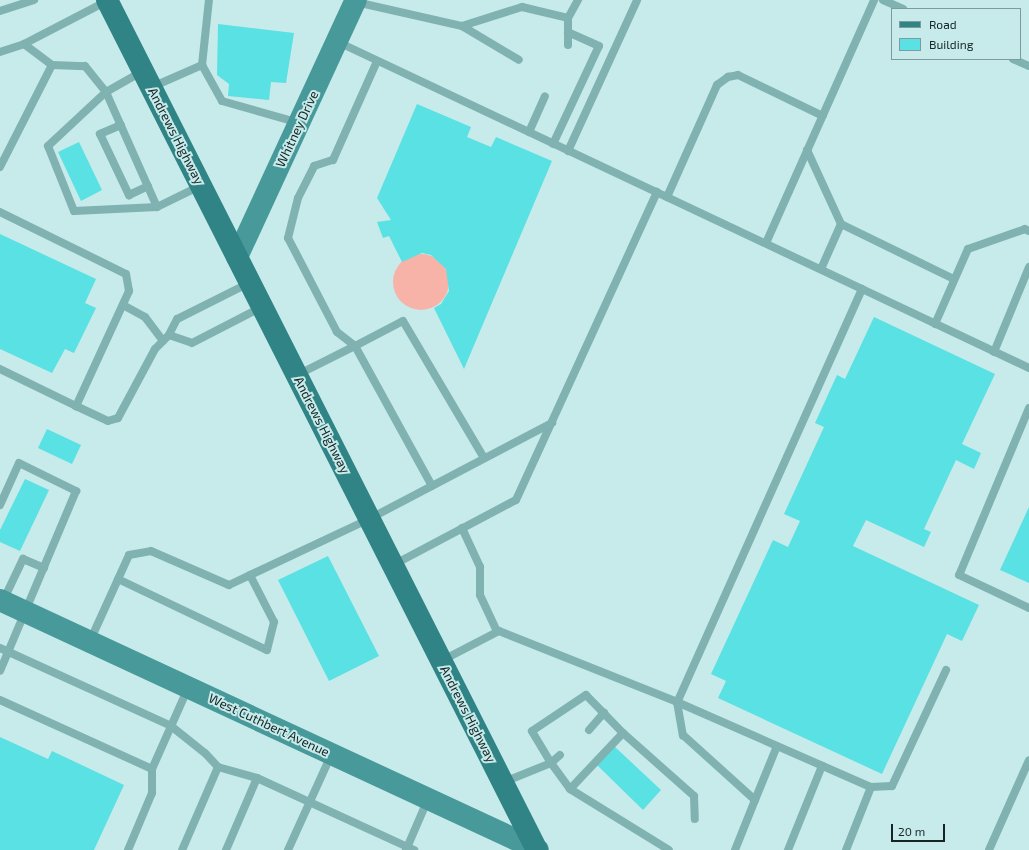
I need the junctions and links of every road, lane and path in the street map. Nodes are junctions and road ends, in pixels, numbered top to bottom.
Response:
1 (34, 0) edge
2 (107, 0) edge
3 (209, 0) edge
4 (578, 0) edge
5 (637, 0) edge
6 (874, 0) edge
7 (883, 0) edge
8 (356, 1) edge
9 (523, 3) edge
10 (901, 8) edge
11 (0, 11) edge
12 (568, 18) junction
13 (462, 26) junction
14 (568, 32) junction
15 (337, 42) junction
16 (24, 44) junction
17 (568, 45) dead end
18 (0, 52) edge
19 (519, 60) dead end
20 (1016, 60) edge
21 (377, 61) junction
22 (52, 65) junction
23 (202, 65) junction
24 (1029, 66) edge
25 (147, 79) junction
26 (106, 92) junction
27 (545, 96) dead end
28 (822, 116) junction
29 (299, 123) junction
30 (121, 125) junction
31 (529, 132) junction
32 (553, 144) junction
33 (568, 150) junction
34 (807, 150) junction
35 (0, 167) edge
36 (148, 186) junction
37 (201, 186) junction
38 (657, 192) junction
39 (666, 197) junction
40 (157, 207) junction
41 (0, 212) edge
42 (842, 224) junction
43 (1029, 231) edge
44 (766, 243) junction
45 (237, 257) junction
46 (1029, 267) edge
47 (821, 269) junction
48 (954, 279) junction
49 (250, 283) junction
50 (862, 289) junction
51 (123, 305) junction
52 (262, 307) junction
53 (935, 324) junction
54 (169, 335) junction
55 (163, 341) junction
56 (355, 346) junction
57 (994, 352) junction
58 (1029, 368) edge
59 (0, 369) edge
60 (297, 375) junction
61 (76, 406) junction
62 (1029, 408) edge
63 (552, 423) junction
64 (484, 458) junction
65 (432, 486) junction
66 (0, 505) edge
67 (369, 518) junction
68 (462, 528) junction
69 (393, 565) junction
70 (44, 568) junction
71 (250, 575) junction
72 (118, 579) junction
73 (1, 601) edge
74 (1029, 608) edge
75 (25, 612) junction
76 (497, 631) junction
77 (89, 641) junction
78 (0, 648) edge
79 (8, 652) junction
80 (441, 661) junction
81 (946, 670) dead end
82 (0, 671) edge
83 (188, 688) junction
84 (0, 700) edge
85 (677, 702) junction
86 (604, 713) junction
87 (171, 726) junction
88 (589, 730) dead end
89 (623, 732) junction
90 (777, 746) junction
91 (331, 754) junction
92 (560, 755) dead end
93 (1029, 760) edge
94 (551, 763) junction
95 (822, 766) junction
96 (218, 767) junction
97 (152, 769) junction
98 (257, 778) junction
99 (503, 783) junction
100 (871, 787) junction
101 (570, 789) junction
102 (428, 799) junction
103 (755, 800) junction
104 (310, 802) junction
105 (695, 819) dead end
106 (409, 849) edge
107 (128, 850) edge
108 (182, 850) edge
109 (226, 850) edge
110 (288, 850) edge
111 (537, 850) edge
112 (669, 850) edge
113 (735, 850) edge
114 (788, 850) edge
115 (846, 850) edge
116 (989, 850) edge

1 - 11 lane
2 - 16 lane
2 - 25 main road, Andrews Highway
3 - 23 lane
4 - 12 lane
5 - 33 lane
6 - 28 lane
7 - 10 lane
8 - 13 lane
8 - 15 street, Whitney Drive
9 - 12 lane
9 - 13 lane
12 - 14 lane
13 - 19 lane
14 - 17 lane
14 - 32 lane
15 - 21 lane
15 - 29 street, Whitney Drive
16 - 18 lane
16 - 22 lane
20 - 24 lane
21 - 31 lane
21 - 56 lane
22 - 26 lane
22 - 35 lane
23 - 25 lane
23 - 29 lane
25 - 26 lane
25 - 37 main road, Andrews Highway
26 - 30 lane
26 - 40 lane
27 - 31 lane
28 - 34 lane
28 - 39 lane
29 - 45 street, Whitney Drive
30 - 36 lane
30 - 36 lane
31 - 32 lane
32 - 33 lane
33 - 38 lane
34 - 42 lane
34 - 44 lane
36 - 40 lane
37 - 40 lane
37 - 45 main road, Andrews Highway
38 - 39 lane
38 - 63 lane
39 - 44 lane
41 - 51 lane
42 - 47 lane
42 - 48 lane
43 - 48 lane
44 - 47 lane
45 - 49 main road, Andrews Highway
46 - 57 lane
47 - 50 lane
48 - 53 lane
49 - 52 main road, Andrews Highway
49 - 54 lane
50 - 53 lane
50 - 85 lane
51 - 55 lane
51 - 61 lane
52 - 54 lane
52 - 60 main road, Andrews Highway
53 - 57 lane
54 - 55 lane
55 - 61 lane
56 - 60 lane
56 - 64 lane
56 - 65 lane
57 - 58 lane
59 - 61 lane
60 - 67 main road, Andrews Highway
62 - 74 lane
63 - 64 lane
63 - 68 lane
64 - 65 lane
65 - 67 lane
66 - 70 lane
67 - 69 main road, Andrews Highway
67 - 71 lane
68 - 69 lane
68 - 76 lane
69 - 80 main road, Andrews Highway
70 - 73 lane
70 - 75 lane
71 - 72 lane
71 - 72 lane
72 - 77 lane
73 - 75 street, West Cuthbert Avenue
75 - 77 street, West Cuthbert Avenue
75 - 79 lane
76 - 80 lane
76 - 85 lane
77 - 83 street, West Cuthbert Avenue
78 - 79 lane
79 - 82 lane
79 - 87 lane
80 - 99 main road, Andrews Highway
81 - 100 lane
83 - 87 lane
83 - 91 street, West Cuthbert Avenue
84 - 97 lane
85 - 90 lane
85 - 103 lane
86 - 88 lane
86 - 89 lane
86 - 94 lane
87 - 96 lane
87 - 97 lane
89 - 101 lane
89 - 105 lane
90 - 95 lane
90 - 103 lane
91 - 102 street, West Cuthbert Avenue
91 - 104 lane
92 - 94 lane
93 - 116 lane
94 - 99 lane
94 - 101 lane
95 - 100 lane
95 - 114 lane
96 - 98 lane
96 - 108 lane
97 - 107 lane
98 - 104 lane
98 - 109 lane
99 - 111 main road, Andrews Highway
100 - 115 lane
101 - 112 lane
102 - 106 lane
102 - 111 street, West Cuthbert Avenue
103 - 113 lane
104 - 106 lane
104 - 110 lane

